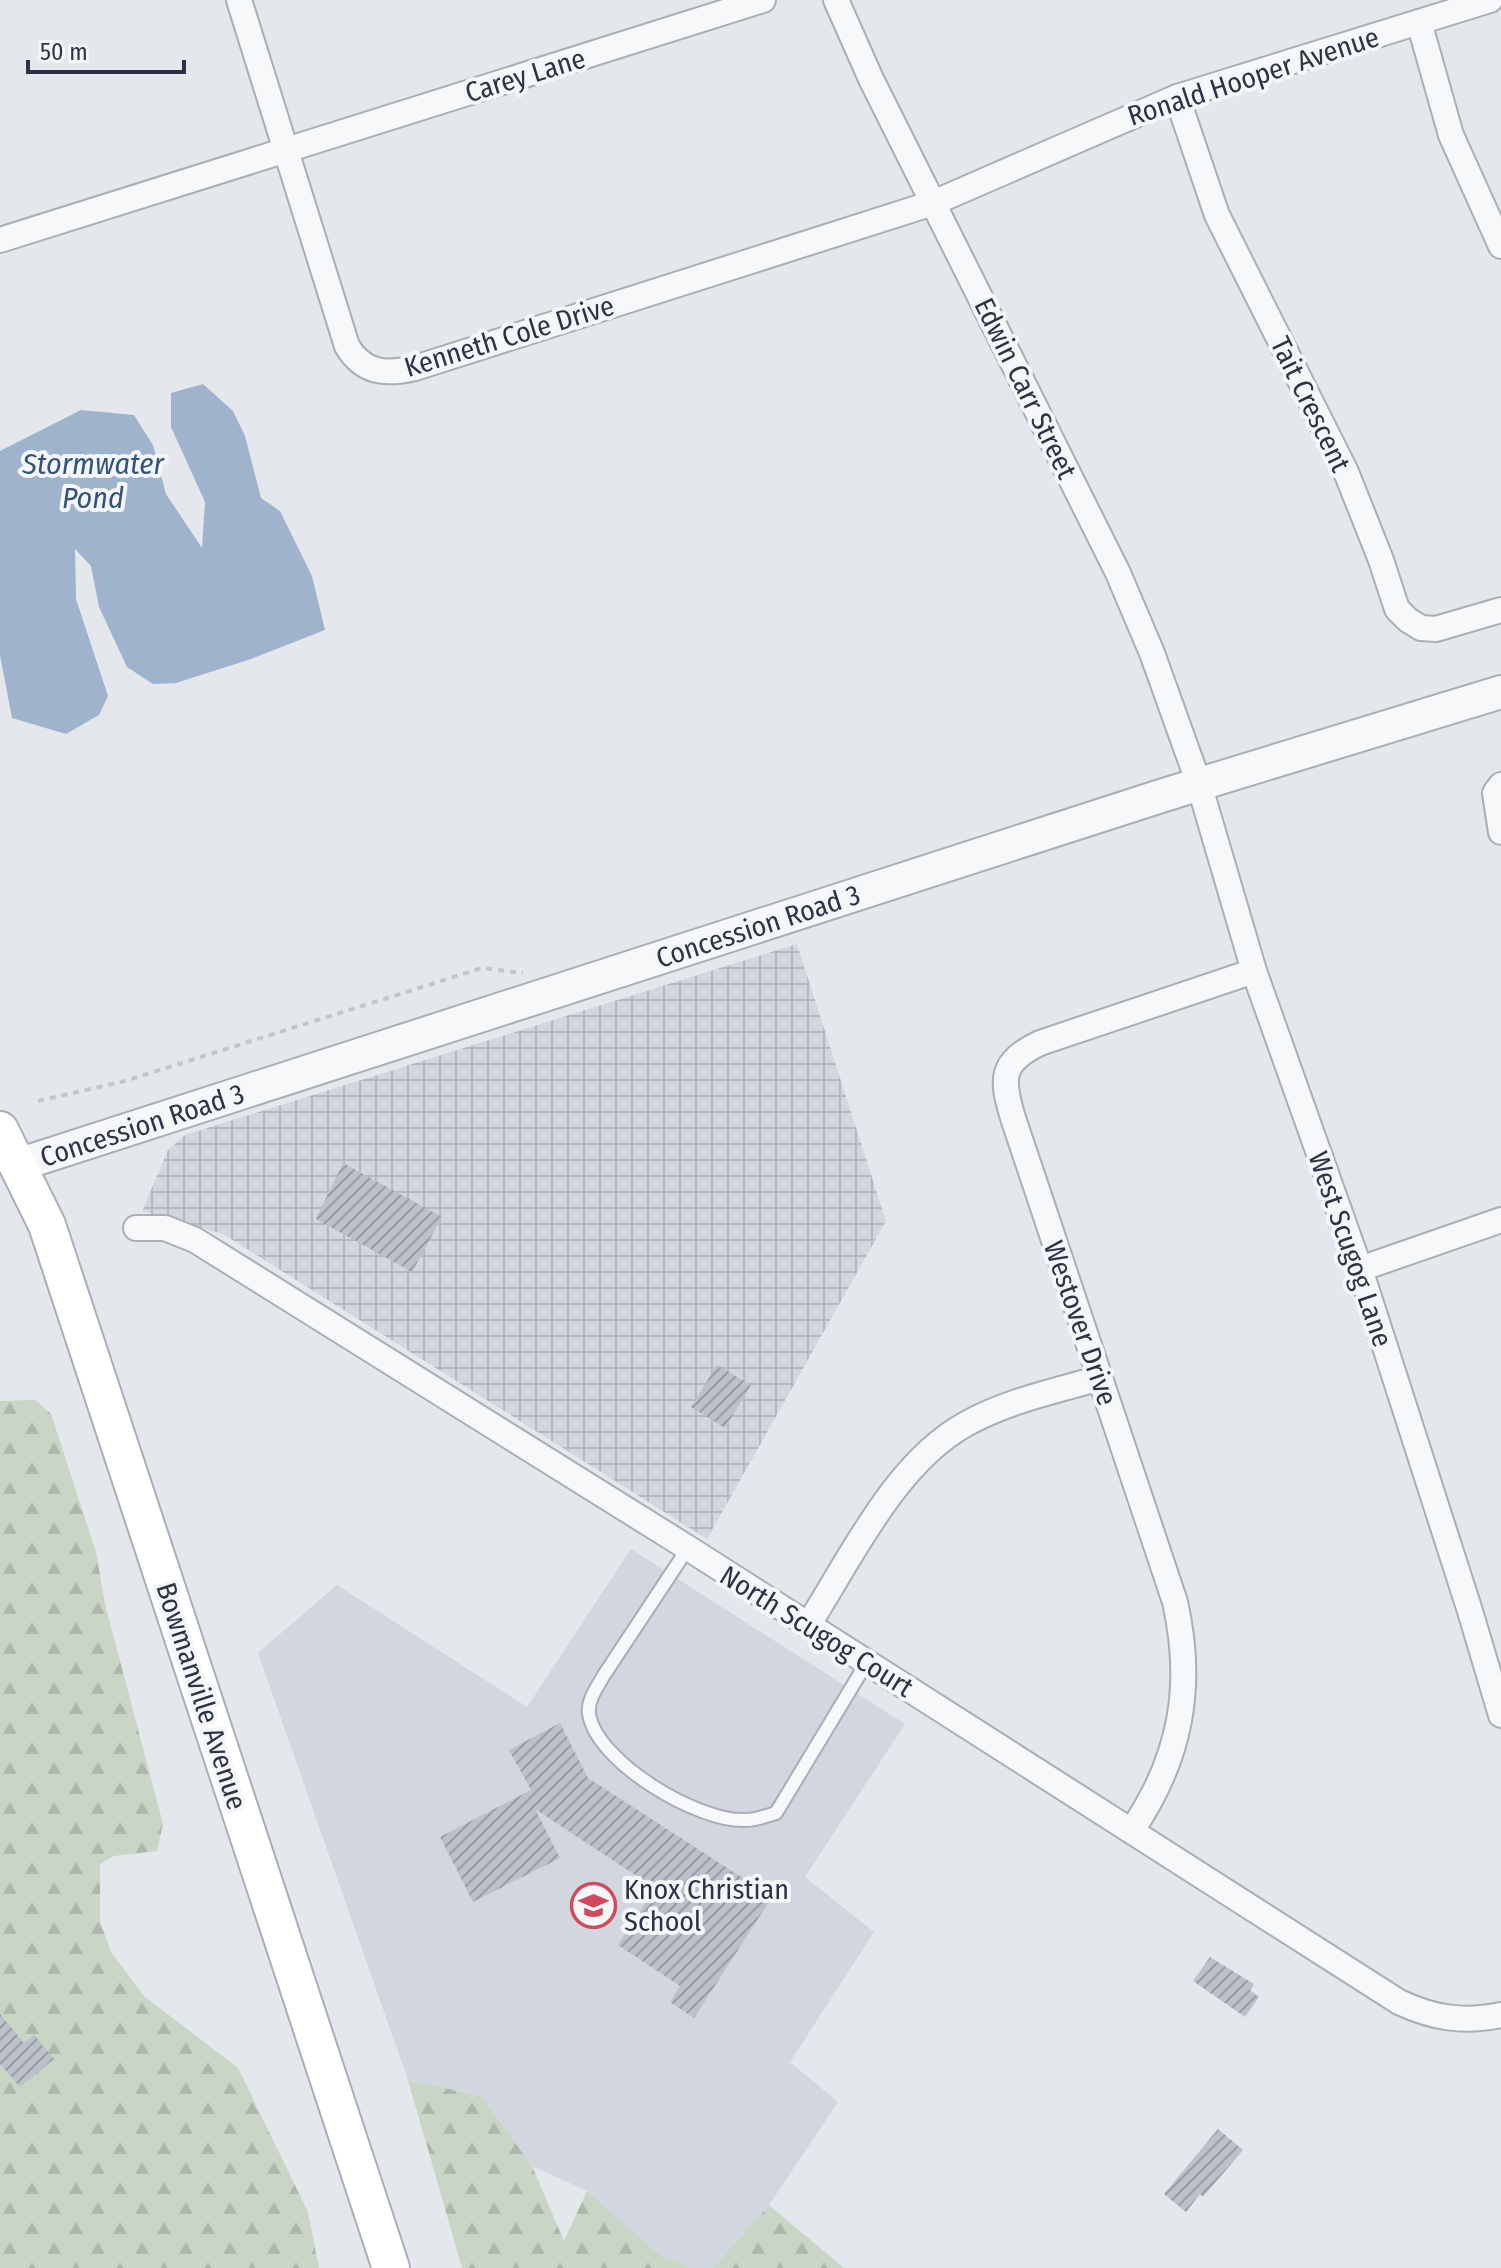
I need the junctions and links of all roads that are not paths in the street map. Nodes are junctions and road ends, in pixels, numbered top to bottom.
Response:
1 (239, 0) edge
2 (763, 0) edge
3 (836, 0) edge
4 (1490, 0) edge
5 (1419, 22) junction
6 (1177, 97) junction
7 (286, 151) junction
8 (933, 203) junction
9 (0, 240) edge
10 (1501, 246) edge
11 (1501, 610) edge
12 (1501, 692) edge
13 (1199, 784) junction
14 (1501, 785) edge
15 (1501, 832) edge
16 (1254, 971) junction
17 (0, 1130) edge
18 (18, 1165) junction
19 (1501, 1220) edge
20 (136, 1228) dead end
21 (1360, 1269) junction
22 (1100, 1378) junction
23 (688, 1548) junction
24 (808, 1625) junction
25 (867, 1662) junction
26 (1501, 1715) edge
27 (1132, 1830) junction
28 (1501, 2015) edge
29 (391, 2268) edge

1 - 7 street, Kenneth Cole Drive
2 - 7 street, Carey Lane
3 - 8 street, Edwin Carr Street
4 - 5 street, Ronald Hooper Avenue
5 - 6 street, Ronald Hooper Avenue
5 - 10 street
6 - 8 street, Ronald Hooper Avenue
6 - 11 street, Tait Crescent
7 - 8 street, Kenneth Cole Drive
7 - 9 street, Carey Lane
8 - 13 street, Edwin Carr Street
12 - 13 street, Concession Road 3
13 - 16 street, West Scugog Lane
13 - 18 street, Concession Road 3
14 - 15 street
16 - 21 street, West Scugog Lane
16 - 22 street, Westover Drive
17 - 18 main road, Bowmanville Avenue
18 - 29 main road, Bowmanville Avenue
19 - 21 street
20 - 23 street, North Scugog Court
21 - 26 street, West Scugog Lane
22 - 24 street
22 - 27 street, Westover Drive
23 - 24 street, North Scugog Court
23 - 25 lane
24 - 25 street, North Scugog Court
25 - 27 street, North Scugog Court
27 - 28 street, North Scugog Court

